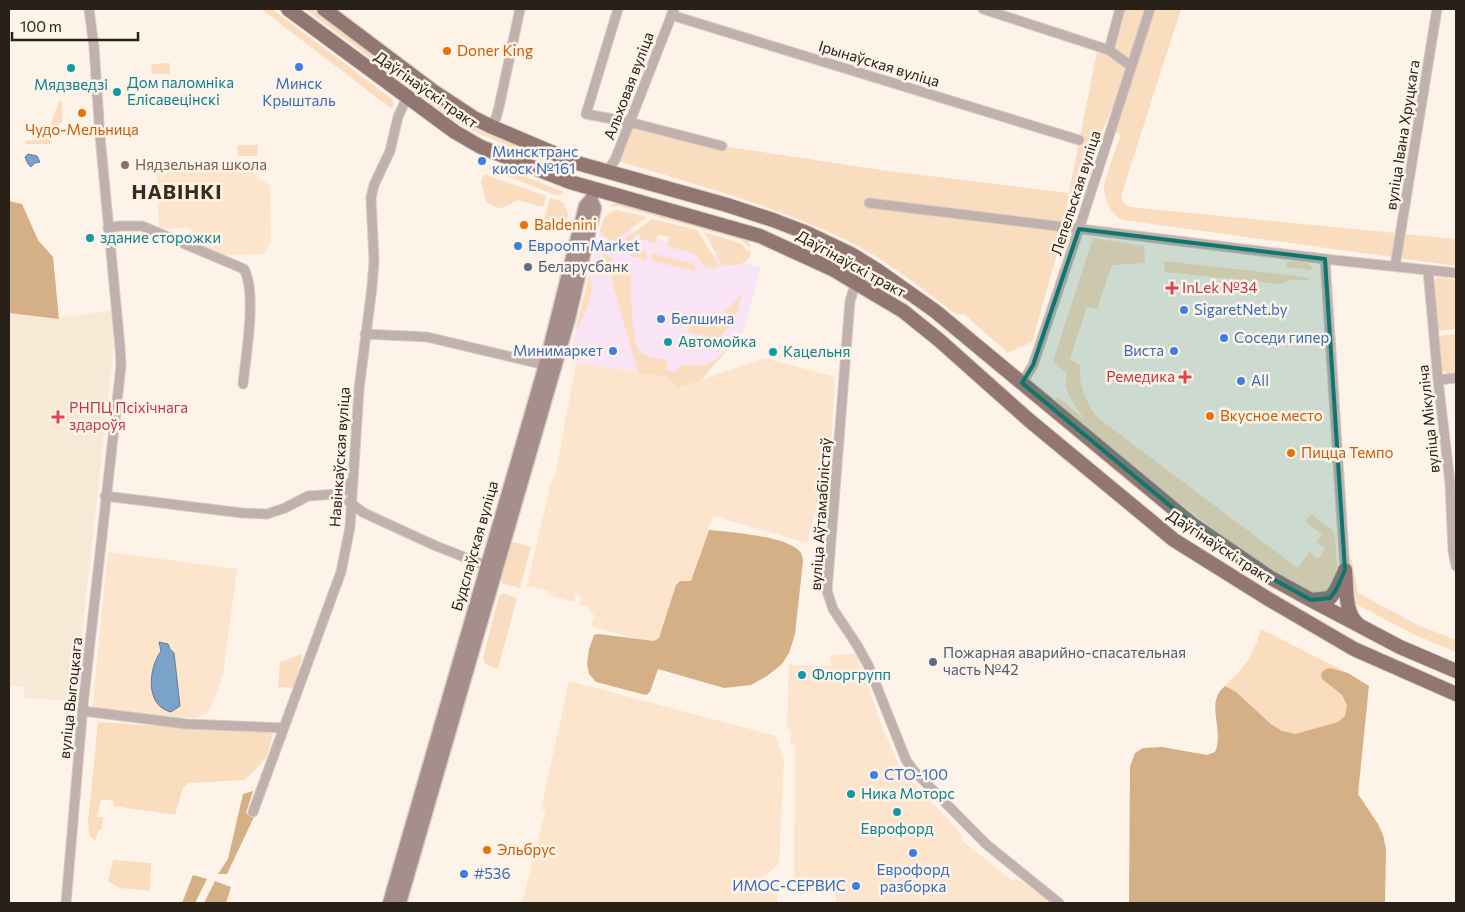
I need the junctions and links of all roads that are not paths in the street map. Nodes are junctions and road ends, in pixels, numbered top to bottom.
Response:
1 (89, 9) edge
2 (288, 9) edge
3 (324, 9) edge
4 (520, 9) edge
5 (618, 9) edge
6 (983, 9) edge
7 (1120, 9) edge
8 (1150, 9) edge
9 (1437, 9) edge
10 (672, 12) edge
11 (1109, 50) junction
12 (1131, 66) junction
13 (407, 97) junction
14 (630, 122) junction
15 (490, 126) junction
16 (1079, 140) dead end
17 (722, 146) dead end
18 (607, 171) junction
19 (593, 194) junction
20 (869, 203) dead end
21 (727, 204) junction
22 (721, 226) junction
23 (108, 228) junction
24 (1079, 229) junction
25 (1325, 259) junction
26 (1395, 266) junction
27 (1428, 270) junction
28 (1456, 273) edge
29 (856, 282) junction
30 (365, 334) junction
31 (545, 365) junction
32 (1456, 378) edge
33 (1438, 380) junction
34 (1022, 383) junction
35 (243, 384) dead end
36 (1008, 402) junction
37 (352, 482) junction
38 (1453, 483) edge
39 (338, 494) junction
40 (105, 496) junction
41 (351, 504) junction
42 (364, 513) junction
43 (350, 527) junction
44 (487, 566) junction
45 (1456, 566) edge
46 (1345, 570) junction
47 (1311, 600) junction
48 (1363, 628) junction
49 (1456, 671) edge
50 (1433, 685) junction
51 (1456, 694) edge
52 (1456, 701) edge
53 (83, 711) junction
54 (284, 728) junction
55 (253, 812) dead end
56 (66, 903) edge
57 (389, 903) edge
58 (400, 903) edge
59 (1059, 903) edge

1 - 23 street, вуліца Выгоцкага
2 - 13 main road, Даўгінаўскі тракт
3 - 15 main road, Даўгінаўскі тракт
4 - 15 street
5 - 14 street
6 - 11 street
7 - 11 street
8 - 12 street, Лепельская вуліца
9 - 26 street, вуліца Івана Хруцкага
10 - 14 street, Альховая вуліца
10 - 16 street, Ірынаўская вуліца
11 - 12 street
12 - 24 street, Лепельская вуліца
13 - 19 main road, Даўгінаўскі тракт
13 - 30 street, Навінкаўская вуліца
14 - 17 street
14 - 18 street, Альховая вуліца
15 - 18 main road, Даўгінаўскі тракт
18 - 19 main road
18 - 21 main road, Даўгінаўскі тракт
19 - 22 main road, Даўгінаўскі тракт
19 - 31 main road, Будслаўская вуліца
19 - 58 main road, Будслаўская вуліца
20 - 24 street
21 - 22 main road
21 - 34 main road, Даўгінаўскі тракт
22 - 29 main road, Даўгінаўскі тракт
23 - 35 street
23 - 40 street, вуліца Выгоцкага
24 - 25 street
24 - 34 street, Лепельская вуліца
25 - 26 street
25 - 46 street
26 - 27 street
27 - 28 street
27 - 33 street, вуліца Мікуліча
29 - 36 main road, Даўгінаўскі тракт
29 - 59 street, вуліца Аўтамабілістаў
30 - 31 street
30 - 37 street, Навінкаўская вуліца
31 - 44 main road, Будслаўская вуліца
32 - 33 street
33 - 38 street, вуліца Мікуліча
34 - 36 main road
34 - 47 main road, Даўгінаўскі тракт
36 - 50 main road, Даўгінаўскі тракт
37 - 39 street
37 - 41 street, Навінкаўская вуліца
38 - 45 street, вуліца Мікуліча
39 - 40 street
39 - 41 street
40 - 53 street, вуліца Выгоцкага
41 - 42 street
41 - 43 street, Навінкаўская вуліца
42 - 43 street
42 - 44 street
43 - 54 street, Навінкаўская вуліца
44 - 57 main road, Будслаўская вуліца
46 - 47 main road
46 - 48 main road
47 - 48 main road, Даўгінаўскі тракт
48 - 49 main road, Даўгінаўскі тракт
50 - 51 main road, Даўгінаўскі тракт
50 - 52 main road
53 - 54 street
53 - 56 street, вуліца Выгоцкага
54 - 55 street, Навінкаўская вуліца

